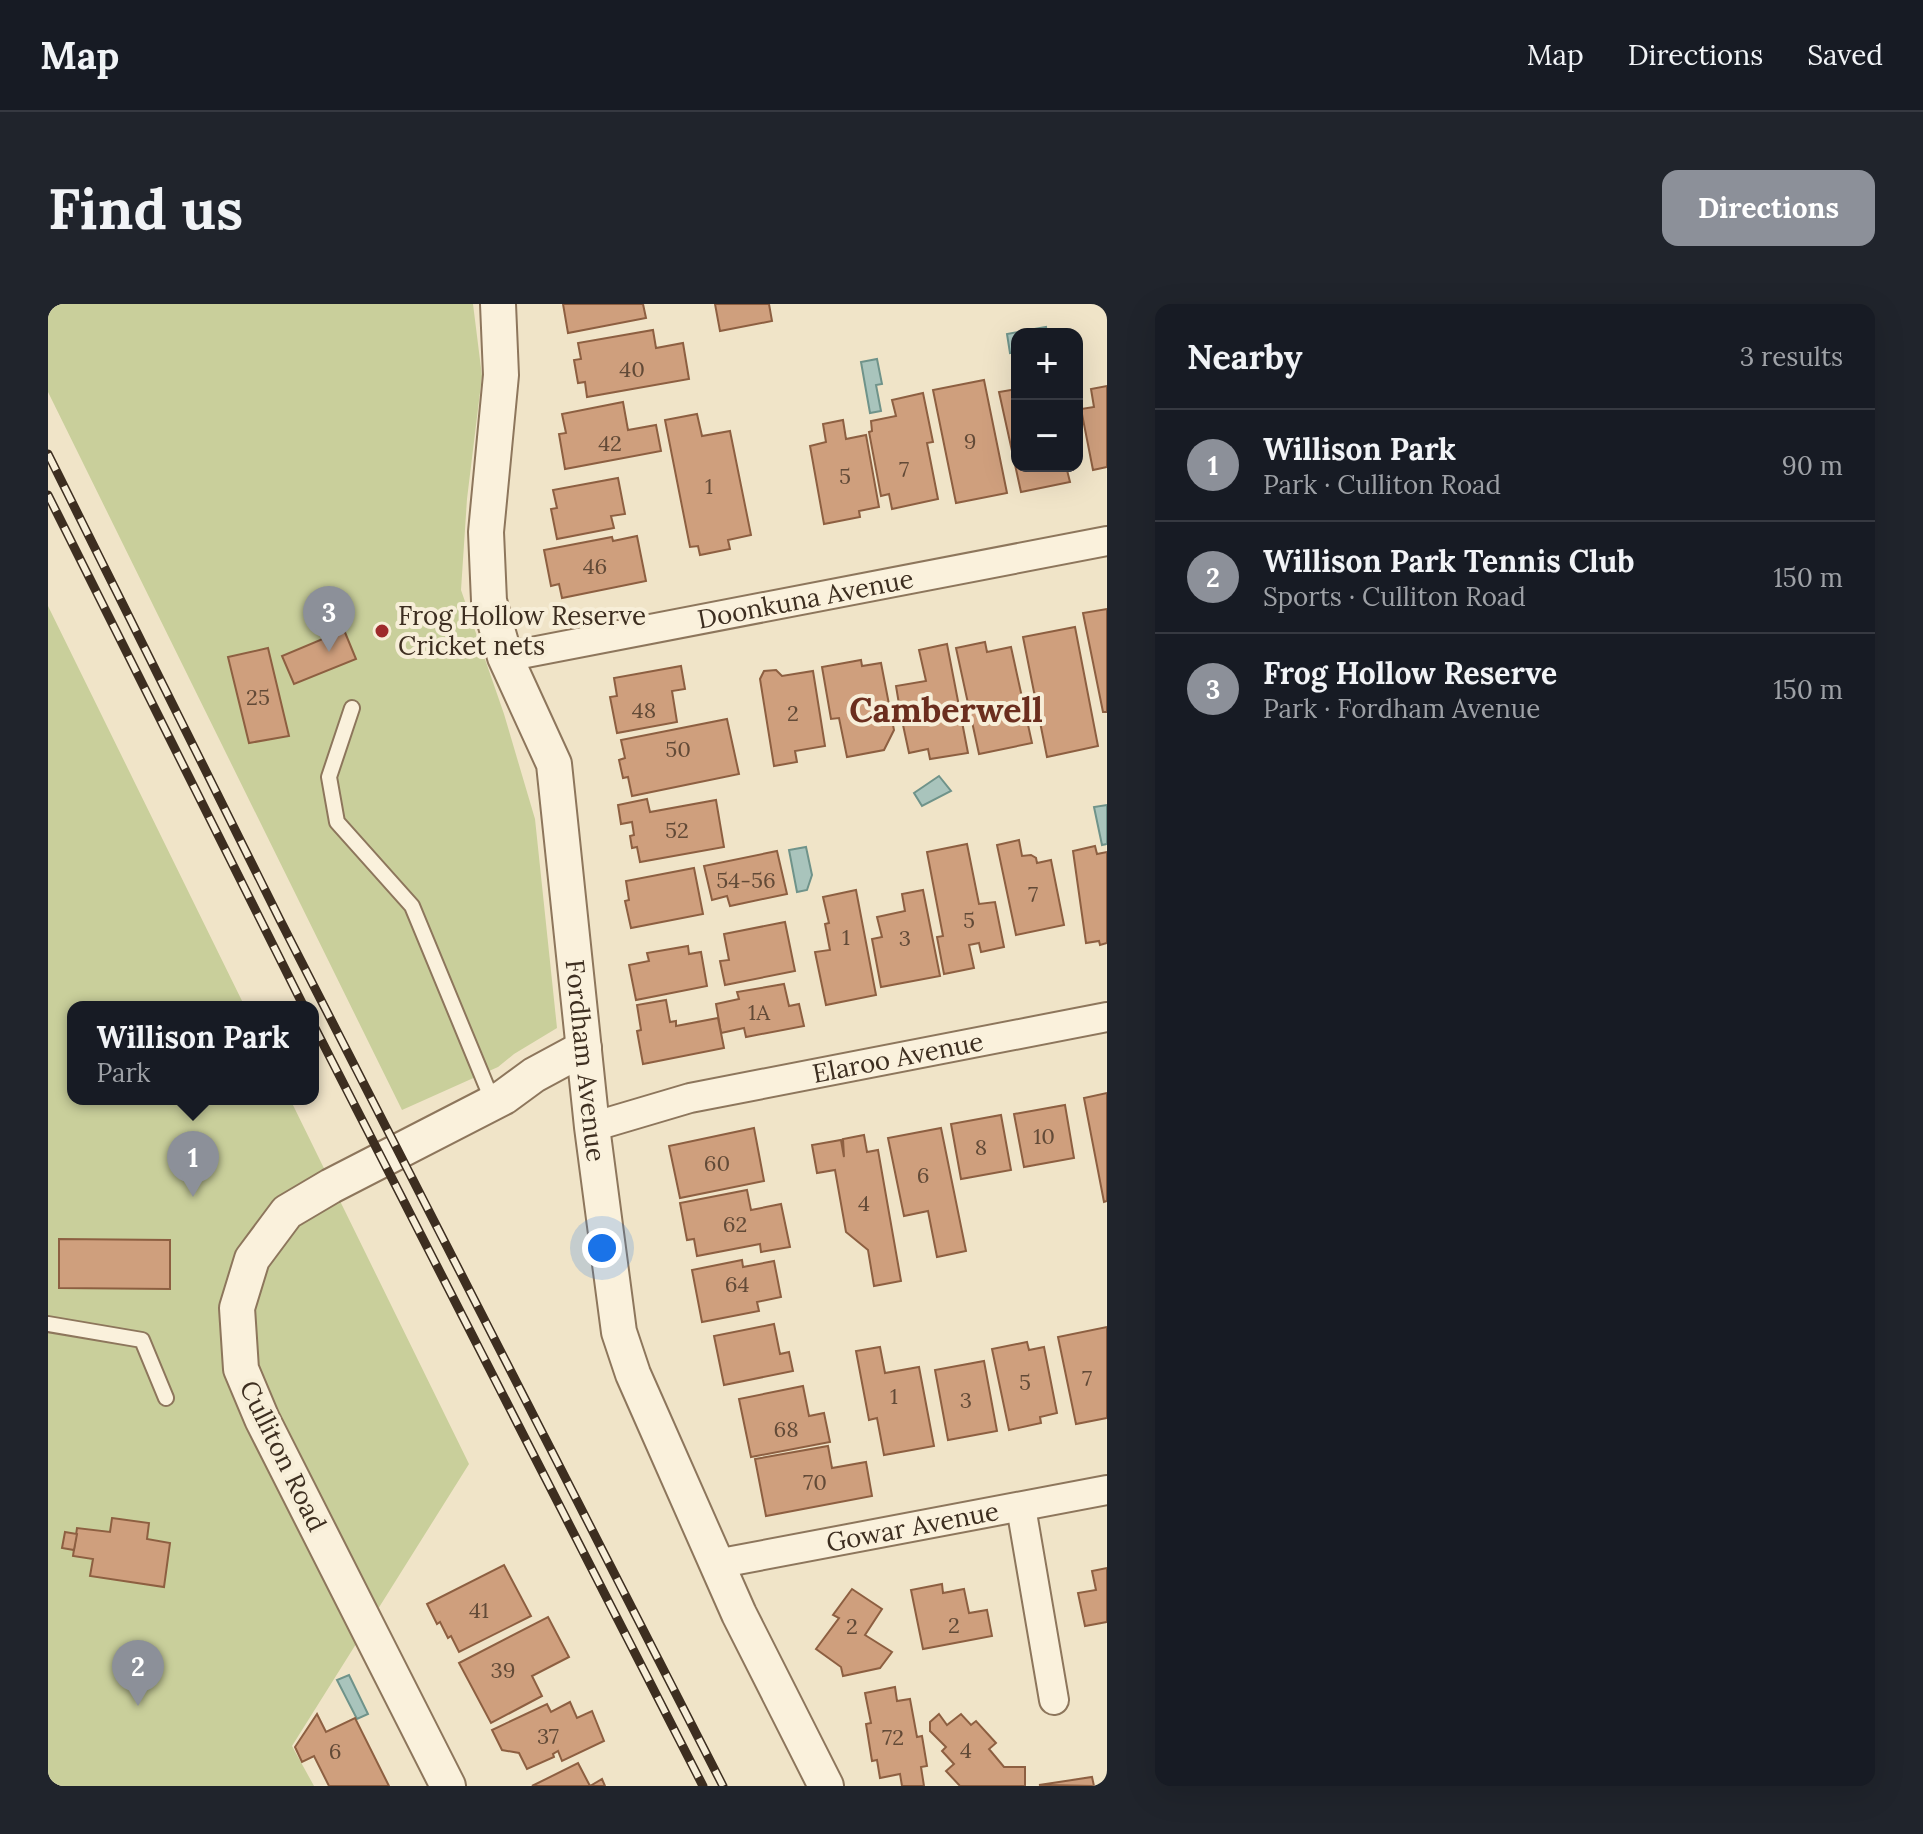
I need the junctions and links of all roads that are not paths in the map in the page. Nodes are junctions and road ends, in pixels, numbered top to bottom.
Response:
1 (498, 304) edge
2 (1107, 541) edge
3 (505, 657) junction
4 (352, 708) dead end
5 (1107, 1017) edge
6 (588, 1090) junction
7 (499, 1099) junction
8 (48, 1324) edge
9 (166, 1398) dead end
10 (1107, 1490) edge
11 (1021, 1507) junction
12 (716, 1564) junction
13 (1054, 1700) dead end
14 (448, 1786) edge
15 (826, 1786) edge

1 - 3 street, Fordham Avenue
2 - 3 street, Doonkuna Avenue
3 - 6 street, Fordham Avenue
4 - 7 lane
5 - 6 street, Elaroo Avenue
6 - 7 street, Culliton Road
6 - 12 street, Fordham Avenue
7 - 14 street, Culliton Road
8 - 9 lane
10 - 11 street, Gowar Avenue
11 - 12 street, Gowar Avenue
11 - 13 street
12 - 15 street, Fordham Avenue

